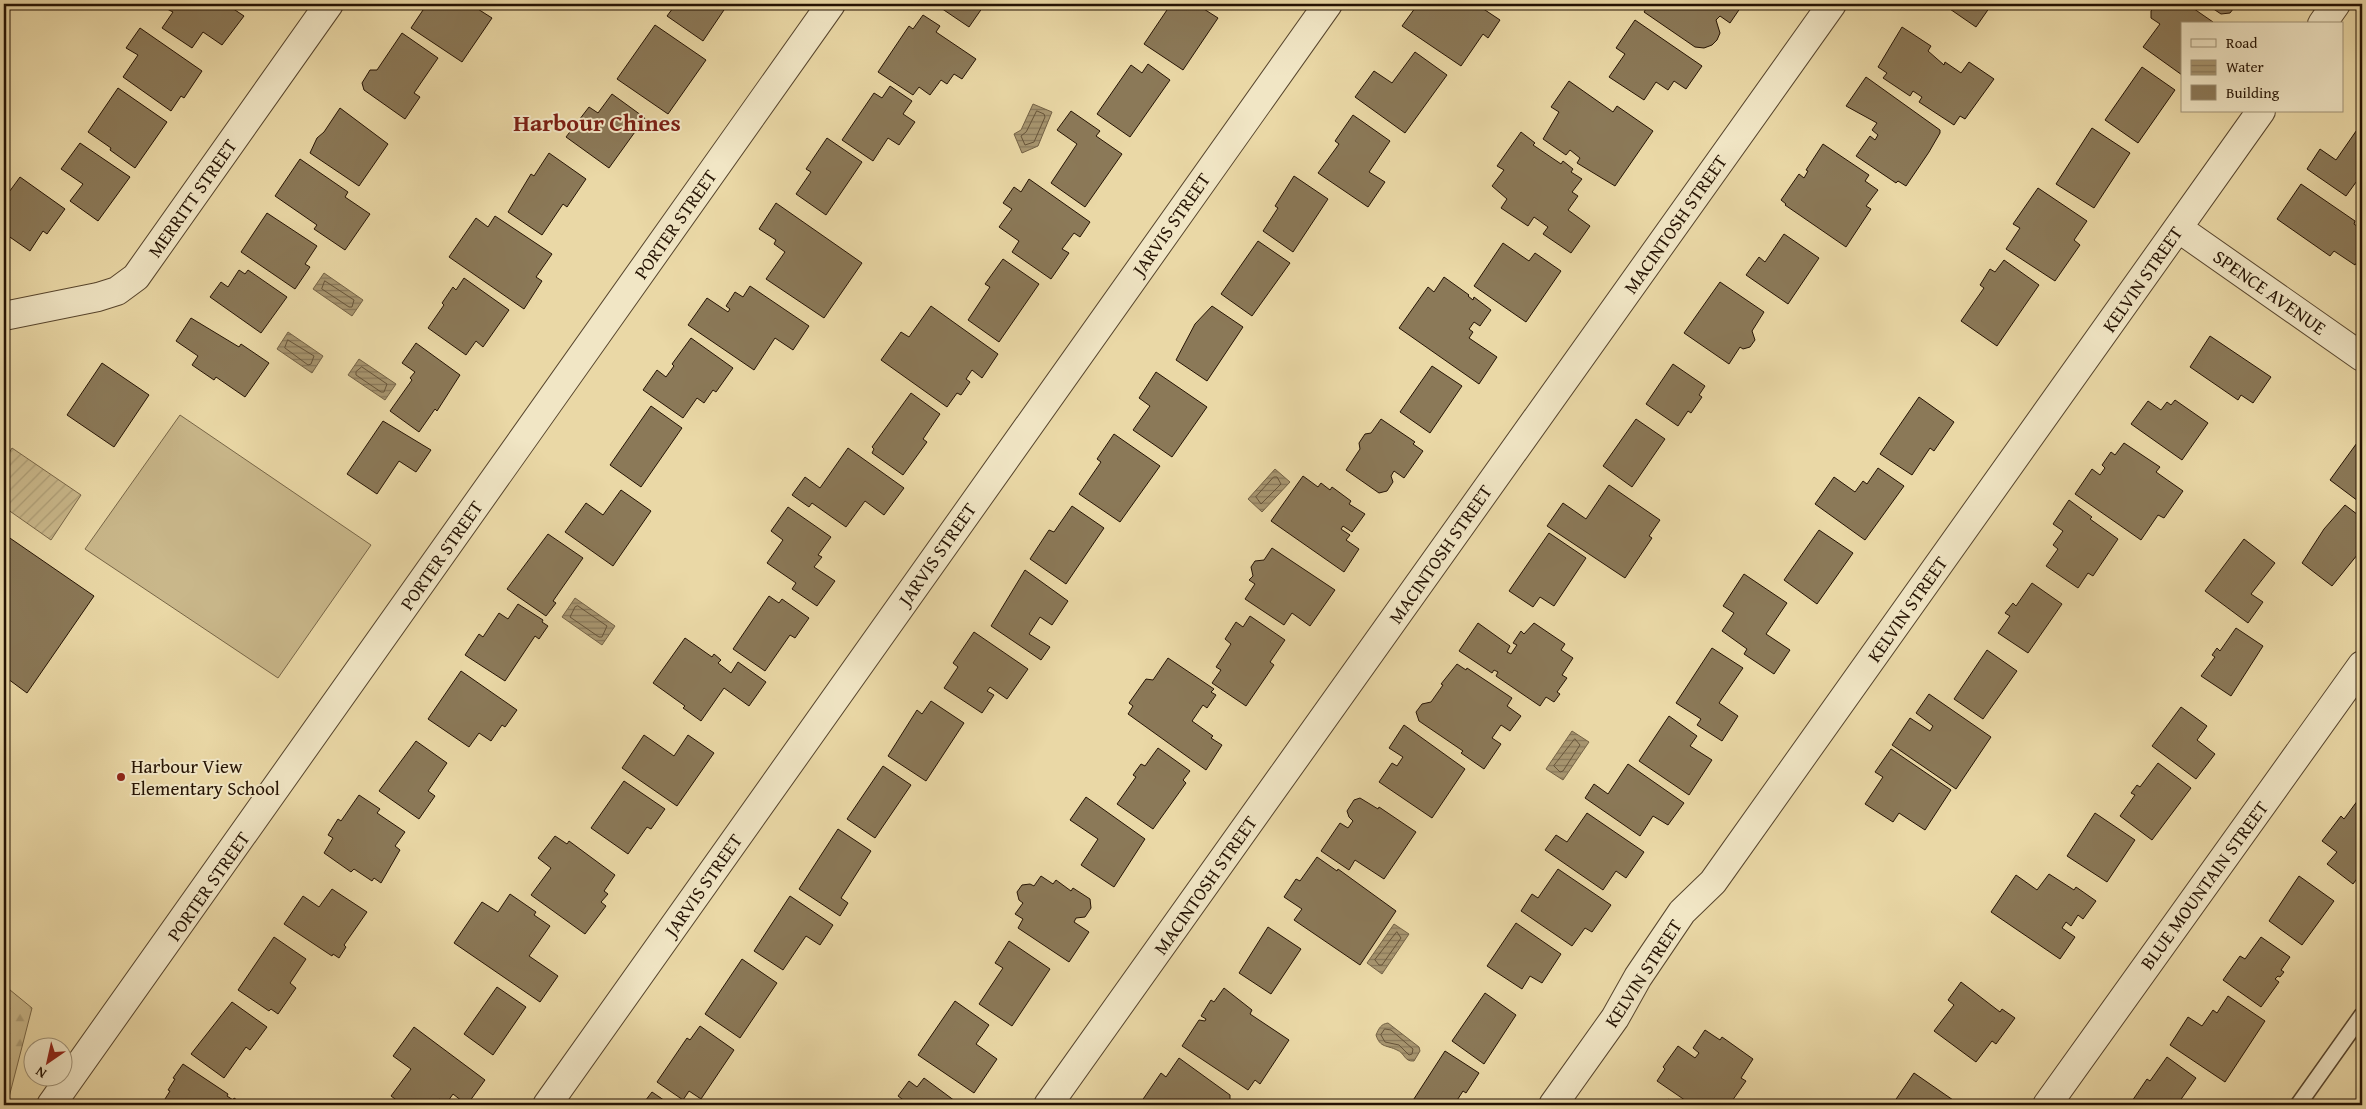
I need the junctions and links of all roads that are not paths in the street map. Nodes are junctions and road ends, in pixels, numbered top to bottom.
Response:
1 (329, 4) edge
2 (830, 4) edge
3 (1328, 4) edge
4 (1832, 4) edge
5 (2336, 4) edge
6 (2323, 22) edge
7 (2260, 112) edge
8 (2178, 228) junction
9 (4, 316) edge
10 (2362, 357) edge
11 (2362, 666) edge
12 (2362, 1015) edge
13 (51, 1105) edge
14 (546, 1105) edge
15 (1048, 1105) edge
16 (1553, 1105) edge
17 (2046, 1105) edge
18 (2298, 1105) edge

1 - 9 street, MERRITT STREET
2 - 13 street, PORTER STREET
3 - 14 street, JARVIS STREET
4 - 15 street, MACINTOSH STREET
5 - 6 street
7 - 8 street, KELVIN STREET
8 - 10 street, SPENCE AVENUE
8 - 16 street, KELVIN STREET
11 - 17 street, BLUE MOUNTAIN STREET
12 - 18 lane

